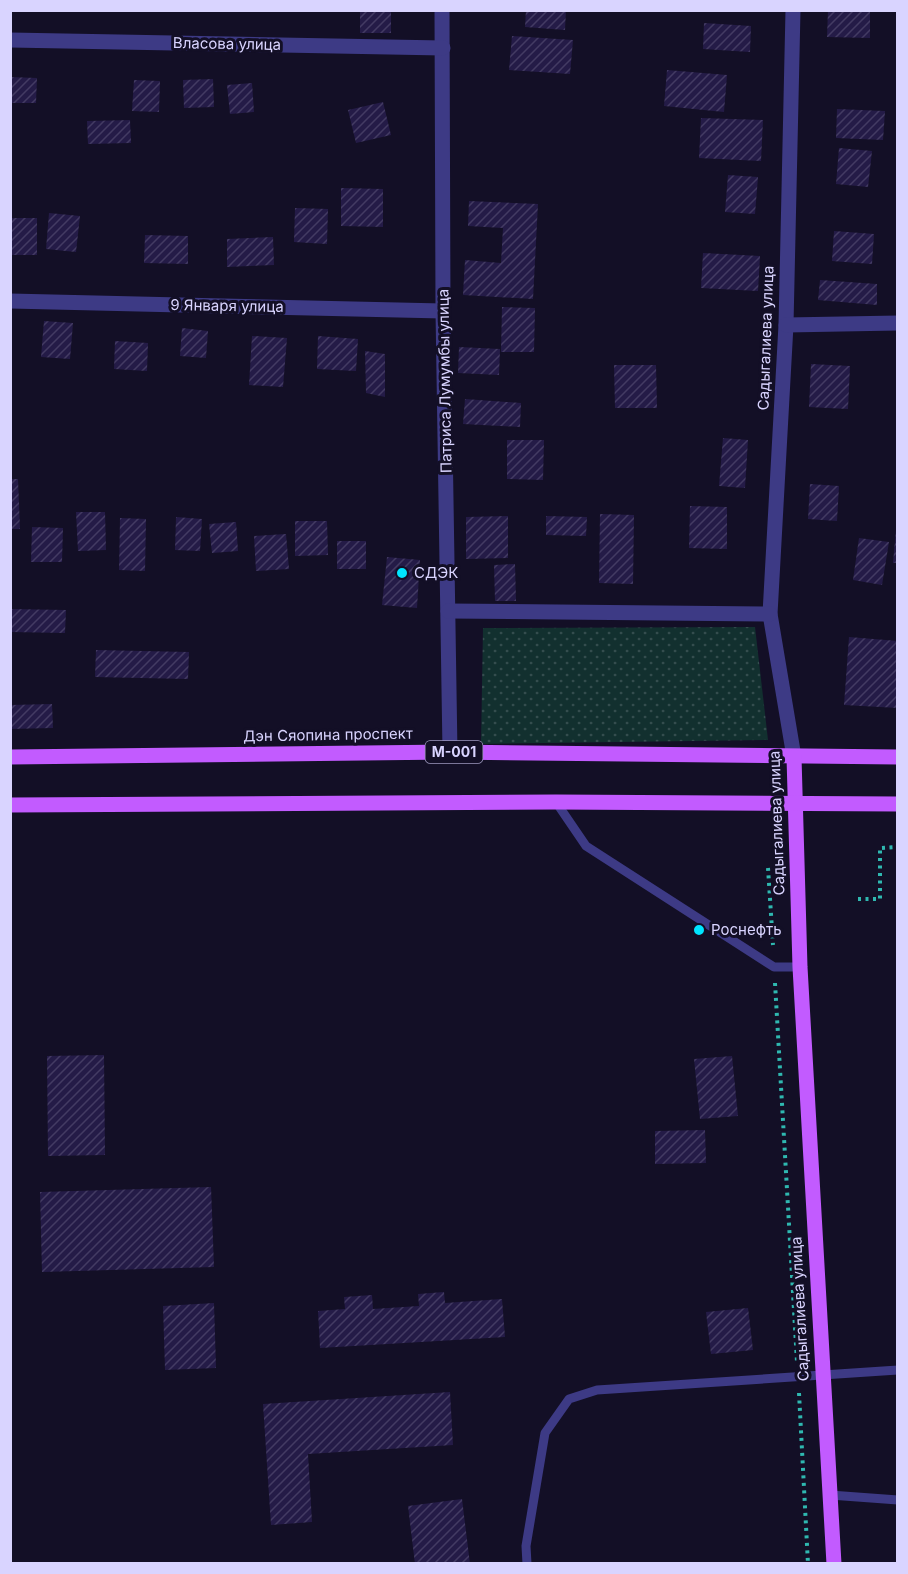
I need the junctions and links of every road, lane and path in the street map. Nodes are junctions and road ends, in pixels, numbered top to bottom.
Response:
1 (442, 10) edge
2 (793, 10) edge
3 (10, 39) edge
4 (443, 48) junction
5 (10, 302) edge
6 (443, 311) junction
7 (897, 323) edge
8 (786, 325) junction
9 (448, 611) junction
10 (770, 614) junction
11 (450, 752) junction
12 (10, 757) edge
13 (794, 757) junction
14 (897, 757) edge
15 (556, 802) junction
16 (796, 804) junction
17 (897, 804) edge
18 (10, 805) edge
19 (897, 848) edge
20 (768, 868) dead end
21 (858, 899) dead end
22 (774, 967) junction
23 (800, 967) junction
24 (897, 1370) edge
25 (822, 1375) junction
26 (798, 1376) junction
27 (830, 1496) junction
28 (897, 1500) edge
29 (527, 1563) edge
30 (808, 1563) edge
31 (834, 1563) edge

1 - 4 street, Патриса Лумумбы улица
2 - 8 street, Садыгалиева улица
3 - 4 street, Власова улица
4 - 6 street, Патриса Лумумбы улица
5 - 6 street, 9 Января улица
6 - 9 street, Патриса Лумумбы улица
7 - 8 street
8 - 10 street, Садыгалиева улица
9 - 10 street
9 - 11 street, Патриса Лумумбы улица
10 - 13 street, Садыгалиева улица
11 - 12 main road, Дэн Сяопина проспект / M-001
11 - 13 main road, Дэн Сяопина проспект / M-001
13 - 14 main road, Дэн Сяопина проспект / M-001
13 - 16 main road, Садыгалиева улица
15 - 16 main road
15 - 18 main road
15 - 22 lane
16 - 17 main road
16 - 23 main road, Садыгалиева улица
19 - 21 path
20 - 22 path
22 - 23 lane
22 - 26 path
23 - 25 main road, Садыгалиева улица
24 - 25 lane
25 - 26 lane
25 - 27 main road, Садыгалиева улица
26 - 29 lane
26 - 30 path
27 - 28 lane
27 - 31 main road, Садыгалиева улица

